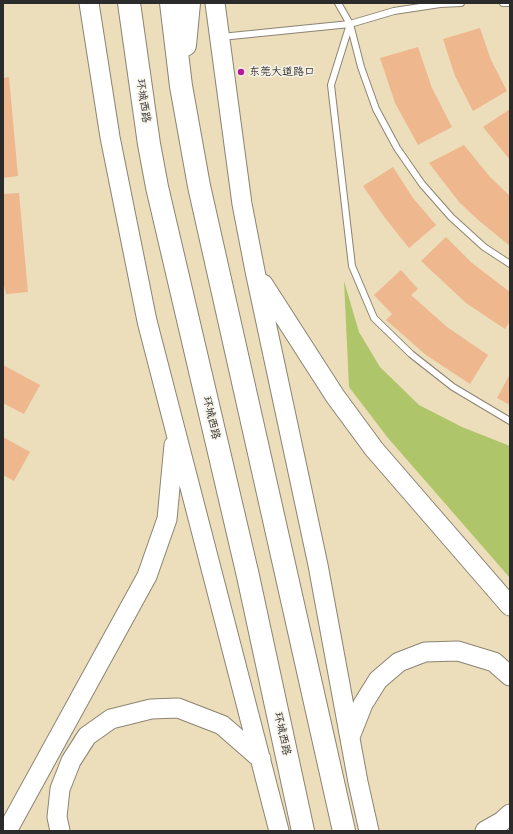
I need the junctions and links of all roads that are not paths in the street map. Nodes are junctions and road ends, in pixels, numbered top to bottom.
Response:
1 (89, 3) edge
2 (129, 3) edge
3 (171, 3) edge
4 (189, 3) edge
5 (215, 3) edge
6 (338, 3) edge
7 (461, 3) edge
8 (503, 3) edge
9 (510, 4) edge
10 (350, 24) junction
11 (220, 37) junction
12 (181, 86) junction
13 (510, 264) edge
14 (254, 271) junction
15 (510, 421) edge
16 (176, 432) junction
17 (510, 606) edge
18 (510, 676) edge
19 (350, 739) junction
20 (261, 758) junction
21 (510, 814) edge
22 (510, 829) edge
23 (7, 831) edge
24 (60, 831) edge
25 (279, 831) edge
26 (303, 831) edge
27 (344, 831) edge
28 (369, 831) edge
29 (485, 831) edge
30 (502, 831) edge

1 - 16 main road
2 - 26 highway, 环城西路
3 - 12 highway
4 - 12 highway
5 - 11 main road
6 - 10 lane
7 - 10 lane
8 - 9 lane
10 - 11 lane
10 - 13 lane
10 - 15 lane
11 - 14 main road
12 - 27 highway
14 - 17 main road
14 - 19 main road
16 - 20 main road
16 - 23 main road
18 - 19 main road
19 - 28 main road
20 - 24 main road
20 - 25 main road
21 - 29 main road
22 - 30 main road

